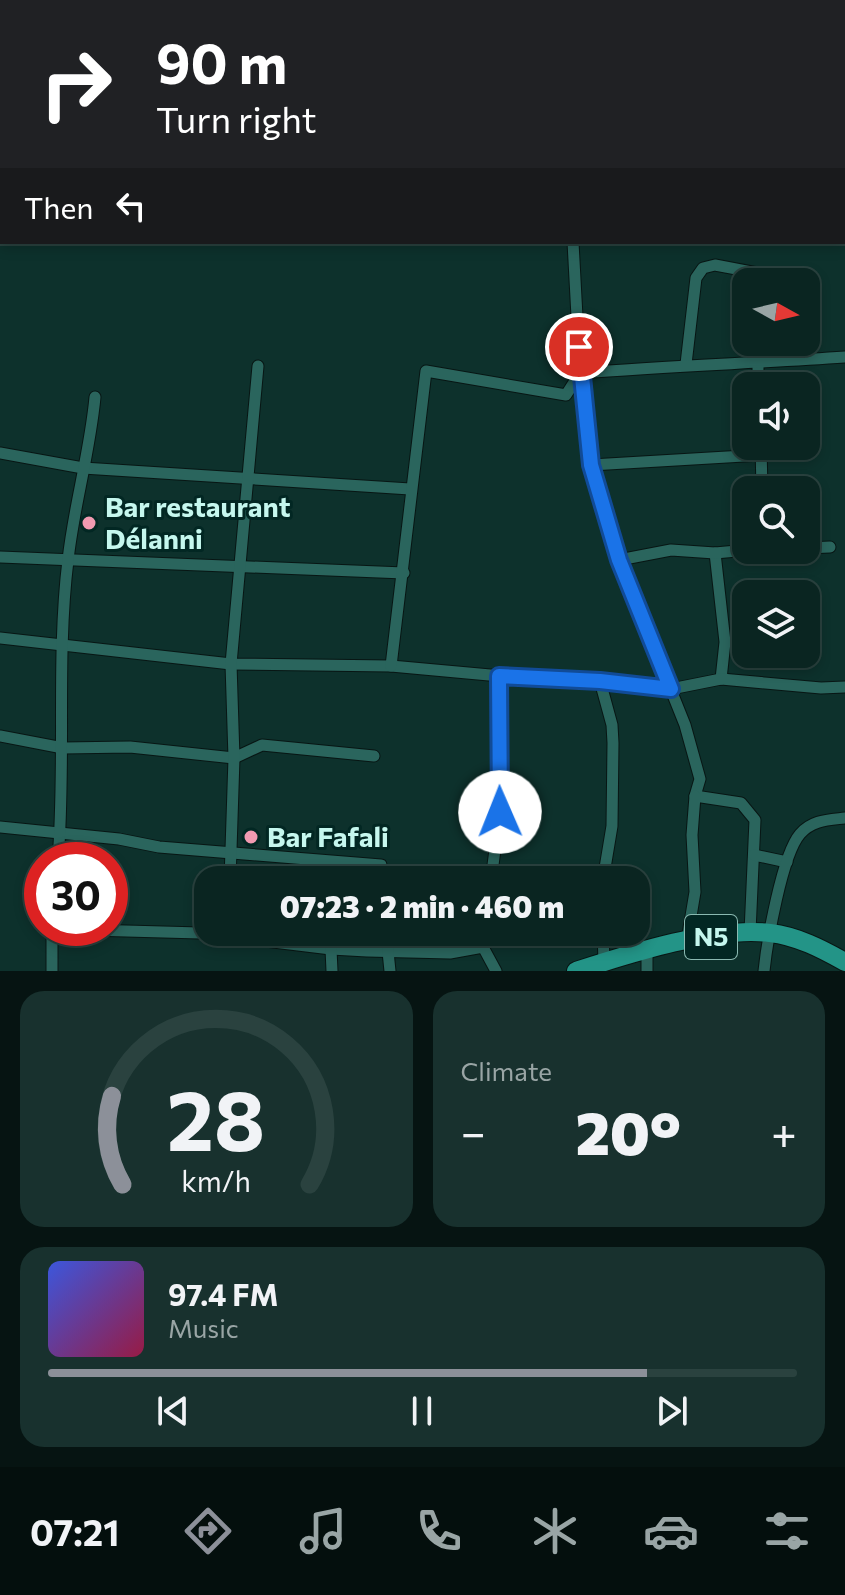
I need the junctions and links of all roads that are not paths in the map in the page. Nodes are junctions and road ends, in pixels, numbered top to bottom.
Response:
1 (573, 244) edge
2 (732, 268) edge
3 (845, 357) edge
4 (686, 364) junction
5 (758, 364) junction
6 (258, 366) dead end
7 (758, 372) edge
8 (580, 373) junction
9 (95, 397) dead end
10 (0, 453) edge
11 (732, 453) edge
12 (591, 465) junction
13 (83, 468) junction
14 (247, 478) junction
15 (410, 489) junction
16 (820, 547) edge
17 (830, 547) dead end
18 (732, 551) edge
19 (715, 553) junction
20 (0, 557) edge
21 (619, 560) junction
22 (67, 561) junction
23 (240, 567) junction
24 (404, 573) junction
25 (0, 638) edge
26 (63, 646) junction
27 (231, 664) junction
28 (391, 666) junction
29 (499, 676) junction
30 (721, 679) junction
31 (600, 681) junction
32 (845, 687) edge
33 (671, 689) junction
34 (0, 736) edge
35 (63, 748) junction
36 (374, 756) dead end
37 (234, 758) junction
38 (695, 796) junction
39 (845, 818) edge
40 (0, 827) edge
41 (60, 833) junction
42 (59, 842) edge
43 (230, 852) junction
44 (754, 855) junction
45 (787, 862) junction
46 (230, 866) edge
47 (381, 866) edge
48 (493, 866) edge
49 (605, 866) edge
50 (128, 931) edge
51 (750, 932) junction
52 (194, 933) edge
53 (770, 933) junction
54 (687, 940) junction
55 (52, 946) edge
56 (309, 946) edge
57 (387, 946) edge
58 (603, 946) edge
59 (483, 947) joint
60 (331, 949) junction
61 (647, 951) junction
62 (388, 952) junction
63 (604, 962) junction
64 (845, 962) edge
65 (52, 971) edge
66 (332, 971) edge
67 (390, 971) edge
68 (496, 971) edge
69 (576, 971) edge
70 (647, 971) edge
71 (764, 971) edge

1 - 8 street
2 - 4 street
3 - 5 street
4 - 5 street
4 - 8 street
5 - 7 street
6 - 14 street
8 - 12 street
8 - 15 street
9 - 13 street
10 - 13 street
11 - 12 street
12 - 21 street
13 - 14 street
13 - 22 street
14 - 15 street
14 - 23 street
15 - 24 street
16 - 17 street
18 - 19 street
19 - 21 street
19 - 30 street
20 - 22 street
21 - 33 street
22 - 23 street
22 - 26 street
23 - 24 street
23 - 27 street
24 - 28 street
25 - 26 street
26 - 27 street
26 - 35 street
27 - 28 street
27 - 37 street
28 - 29 street
29 - 31 street
29 - 48 street
30 - 32 street
30 - 33 street
31 - 33 street
31 - 49 street
33 - 38 street
34 - 35 street
35 - 37 street
35 - 41 street
36 - 37 street
37 - 43 street
38 - 44 street
38 - 54 street
39 - 45 street
40 - 41 street
41 - 42 street
41 - 43 street
43 - 46 street
43 - 47 street
44 - 45 street
44 - 51 street
45 - 53 street
50 - 52 street
51 - 53 main road, N5 / N5
51 - 54 main road, N5 / N5
53 - 64 main road, N5 / N5
53 - 71 street
54 - 61 main road, N5 / N5
55 - 65 street
56 - 60 street
57 - 62 street
58 - 63 street
59 - 62 street
59 - 68 street
60 - 62 street
60 - 66 street
61 - 63 main road, N5 / N5
61 - 70 street
62 - 67 street
63 - 69 main road, N5 / N5

